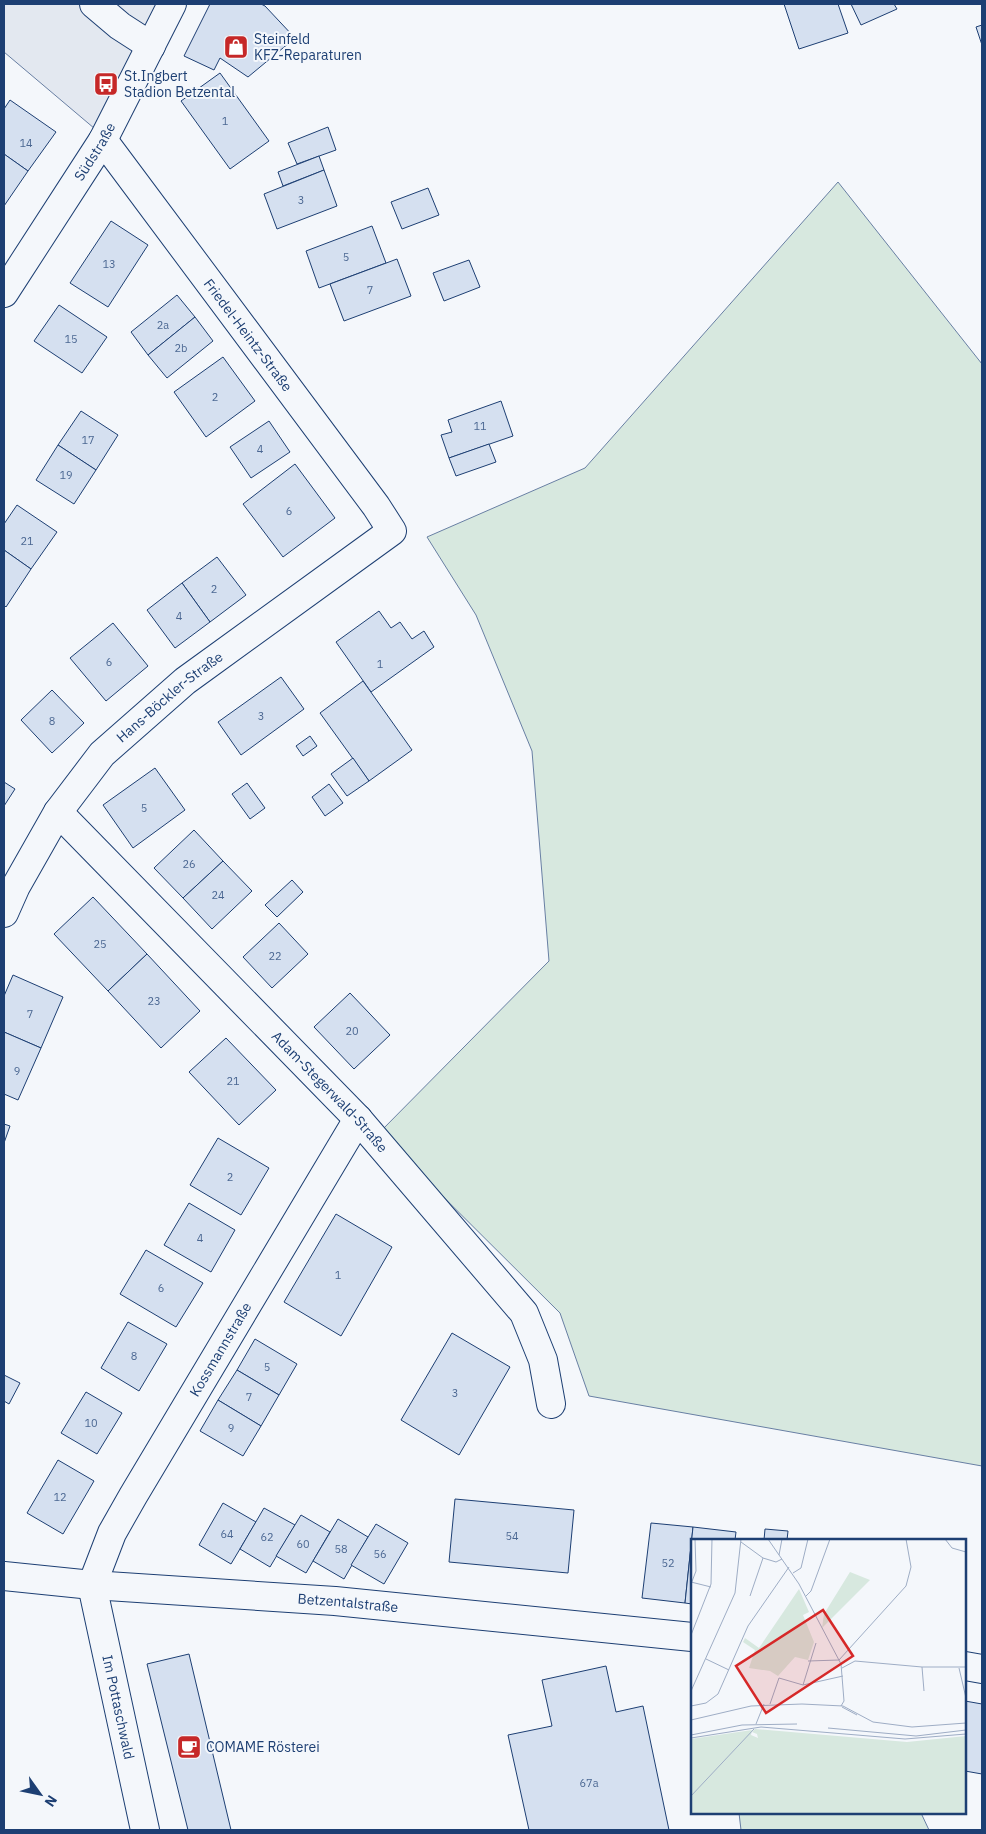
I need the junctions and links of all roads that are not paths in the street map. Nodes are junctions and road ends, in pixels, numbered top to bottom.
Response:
1 (94, 4) edge
2 (172, 4) edge
3 (151, 46) junction
4 (103, 140) junction
5 (4, 293) edge
6 (392, 531) joint
7 (58, 812) junction
8 (4, 913) edge
9 (358, 1119) junction
10 (551, 1404) dead end
11 (4, 1576) edge
12 (92, 1585) junction
13 (691, 1637) edge
14 (966, 1666) edge
15 (982, 1668) edge
16 (145, 1830) edge

1 - 3 street
2 - 3 street, Südstraße
3 - 4 street, Südstraße
4 - 5 street, Südstraße
4 - 6 street, Friedel-Heintz-Straße
6 - 7 street, Hans-Böckler-Straße
7 - 8 street, Hans-Böckler-Straße
7 - 9 street, Adam-Stegerwald-Straße
9 - 10 street, Adam-Stegerwald-Straße
9 - 12 street, Kossmannstraße
11 - 12 street, Betzentalstraße
12 - 13 street, Betzentalstraße
12 - 16 street, Im Pottaschwald
14 - 15 street

